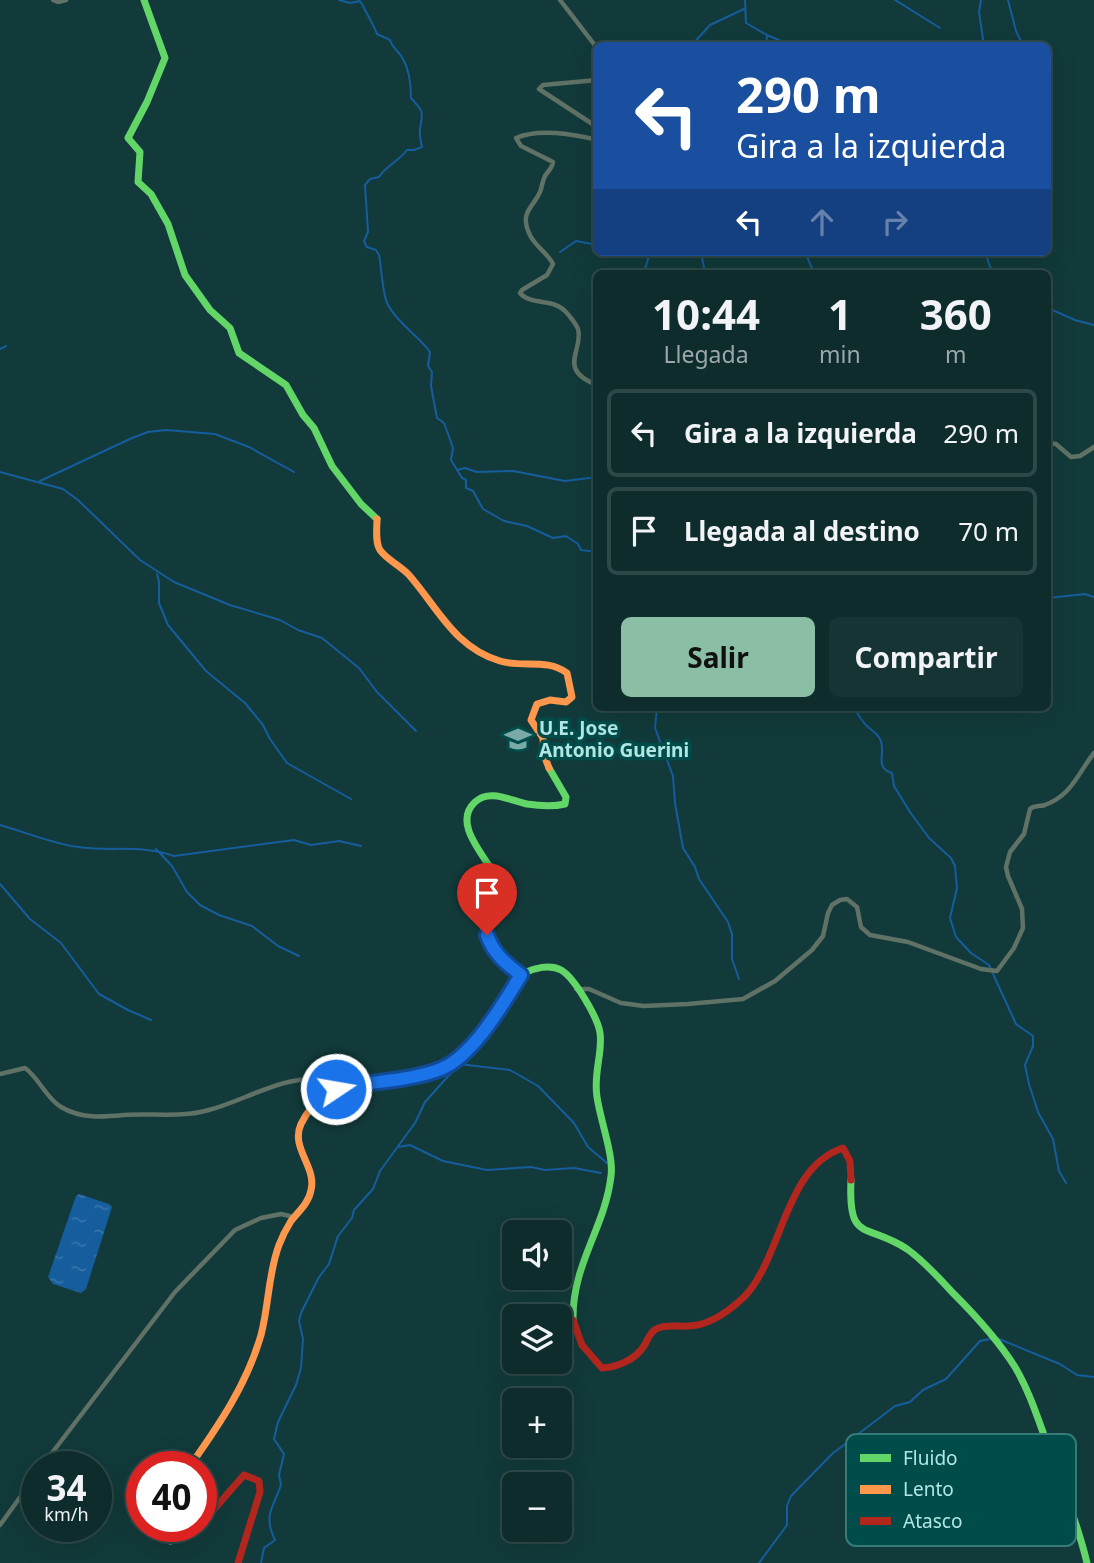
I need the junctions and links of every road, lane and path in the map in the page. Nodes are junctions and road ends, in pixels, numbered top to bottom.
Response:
1 (53, 0) edge
2 (66, 0) edge
3 (144, 0) edge
4 (560, 0) edge
5 (593, 43) edge
6 (593, 80) edge
7 (593, 124) edge
8 (593, 139) edge
9 (593, 382) edge
10 (1051, 443) edge
11 (1094, 447) edge
12 (1094, 753) edge
13 (521, 975) junction
14 (576, 989) junction
15 (0, 1074) edge
16 (336, 1089) junction
17 (294, 1217) junction
18 (1044, 1434) edge
19 (53, 1451) edge
20 (201, 1451) edge
21 (21, 1496) edge
22 (217, 1505) edge
23 (1076, 1521) edge
24 (0, 1525) edge
25 (238, 1563) edge
26 (1087, 1563) edge

1 - 2 street
3 - 13 street
4 - 5 street
6 - 7 street
8 - 9 street
10 - 11 street
12 - 14 street
13 - 14 street
13 - 16 street
14 - 18 street
15 - 16 street
16 - 17 street
17 - 19 street
17 - 20 street
21 - 24 street
22 - 25 street
23 - 26 street

